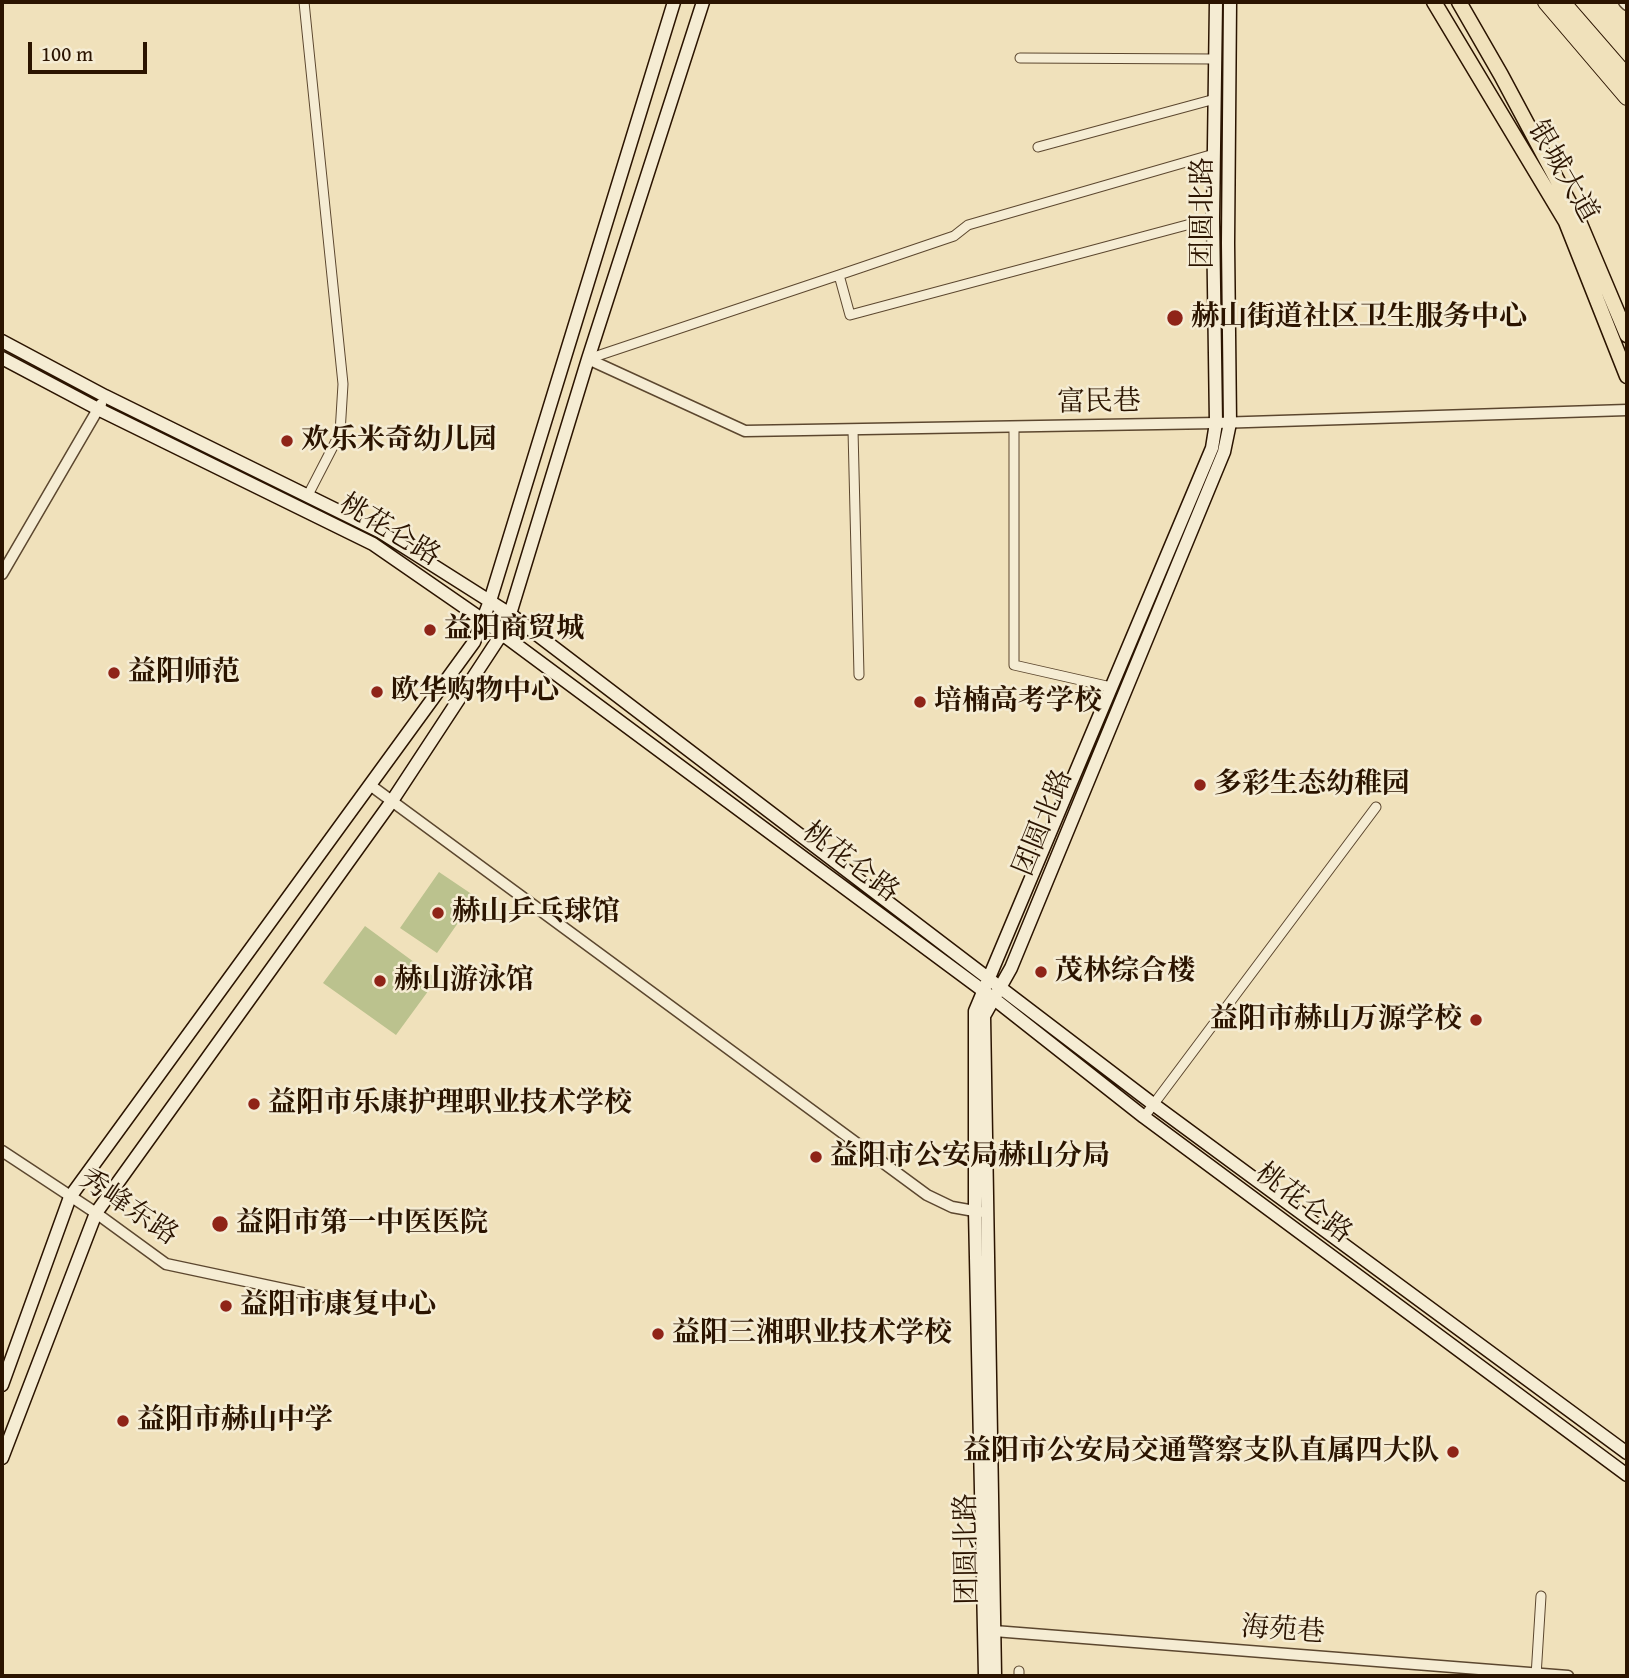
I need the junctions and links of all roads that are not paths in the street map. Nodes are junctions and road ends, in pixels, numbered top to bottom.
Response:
1 (304, 2) edge
2 (674, 2) edge
3 (703, 2) edge
4 (1216, 2) edge
5 (1230, 2) edge
6 (1434, 2) edge
7 (1459, 2) edge
8 (1546, 2) edge
9 (1562, 2) edge
10 (1020, 58) dead end
11 (1215, 59) junction
12 (1627, 77) edge
13 (1627, 97) edge
14 (1215, 99) junction
15 (1038, 148) dead end
16 (1214, 154) junction
17 (1213, 218) junction
18 (838, 275) junction
19 (1627, 335) edge
20 (2, 341) edge
21 (2, 358) edge
22 (588, 359) junction
23 (1627, 376) edge
24 (105, 396) junction
25 (98, 409) junction
26 (1627, 410) edge
27 (1223, 423) junction
28 (1014, 427) junction
29 (853, 430) junction
30 (308, 495) junction
31 (2, 574) edge
32 (490, 601) junction
33 (510, 614) junction
34 (483, 620) junction
35 (501, 635) junction
36 (859, 675) dead end
37 (1111, 687) junction
38 (370, 785) junction
39 (392, 801) junction
40 (1376, 807) dead end
41 (989, 979) junction
42 (1002, 987) junction
43 (987, 995) junction
44 (1153, 1104) junction
45 (1144, 1117) junction
46 (2, 1151) edge
47 (70, 1197) junction
48 (981, 1212) junction
49 (96, 1213) junction
50 (321, 1297) dead end
51 (2, 1385) edge
52 (1627, 1452) edge
53 (2, 1458) edge
54 (1627, 1475) edge
55 (1542, 1596) dead end
56 (994, 1631) junction
57 (1536, 1675) edge
58 (985, 1676) edge
59 (995, 1676) edge
60 (1568, 1676) edge

1 - 30 street
2 - 32 main road
3 - 22 main road
4 - 11 main road, 团圆北路
5 - 27 main road, 团圆北路
6 - 23 main road, 银城大道
7 - 19 main road, 银城大道
8 - 13 highway
9 - 12 highway
10 - 11 street
11 - 14 main road, 团圆北路
14 - 15 street
14 - 16 main road, 团圆北路
16 - 17 main road, 团圆北路
16 - 18 street
17 - 18 street
17 - 27 main road, 团圆北路
18 - 22 street
20 - 24 main road, 桃花仑路
21 - 25 main road, 桃花仑路
22 - 29 street, 富民巷
22 - 33 main road
24 - 25 street
24 - 30 main road, 桃花仑路
25 - 31 street
25 - 34 main road, 桃花仑路
26 - 27 street, 富民巷
27 - 28 street, 富民巷
27 - 37 main road, 团圆北路
27 - 42 main road, 团圆北路
28 - 29 street, 富民巷
28 - 37 street
29 - 36 street
30 - 32 main road, 桃花仑路
32 - 33 main road, 桃花仑路
32 - 34 main road
33 - 35 main road
33 - 41 main road, 桃花仑路
34 - 35 main road, 桃花仑路
34 - 38 main road
35 - 39 main road
35 - 43 main road, 桃花仑路
37 - 41 main road, 团圆北路
38 - 39 street
38 - 47 main road
39 - 48 street
39 - 49 main road
40 - 44 street
41 - 42 main road, 桃花仑路
41 - 43 main road, 团圆北路
42 - 43 main road, 团圆北路
42 - 44 main road, 桃花仑路
43 - 45 main road, 桃花仑路
43 - 48 main road, 团圆北路
44 - 45 street
44 - 52 main road, 桃花仑路
45 - 54 main road, 桃花仑路
46 - 47 street, 秀峰东路
47 - 49 street, 秀峰东路
47 - 51 main road
48 - 56 main road, 团圆北路
48 - 58 main road, 团圆北路
49 - 50 street, 秀峰东路
49 - 53 main road
55 - 57 street
56 - 57 street, 海苑巷
56 - 59 main road, 团圆北路
57 - 60 street, 海苑巷

